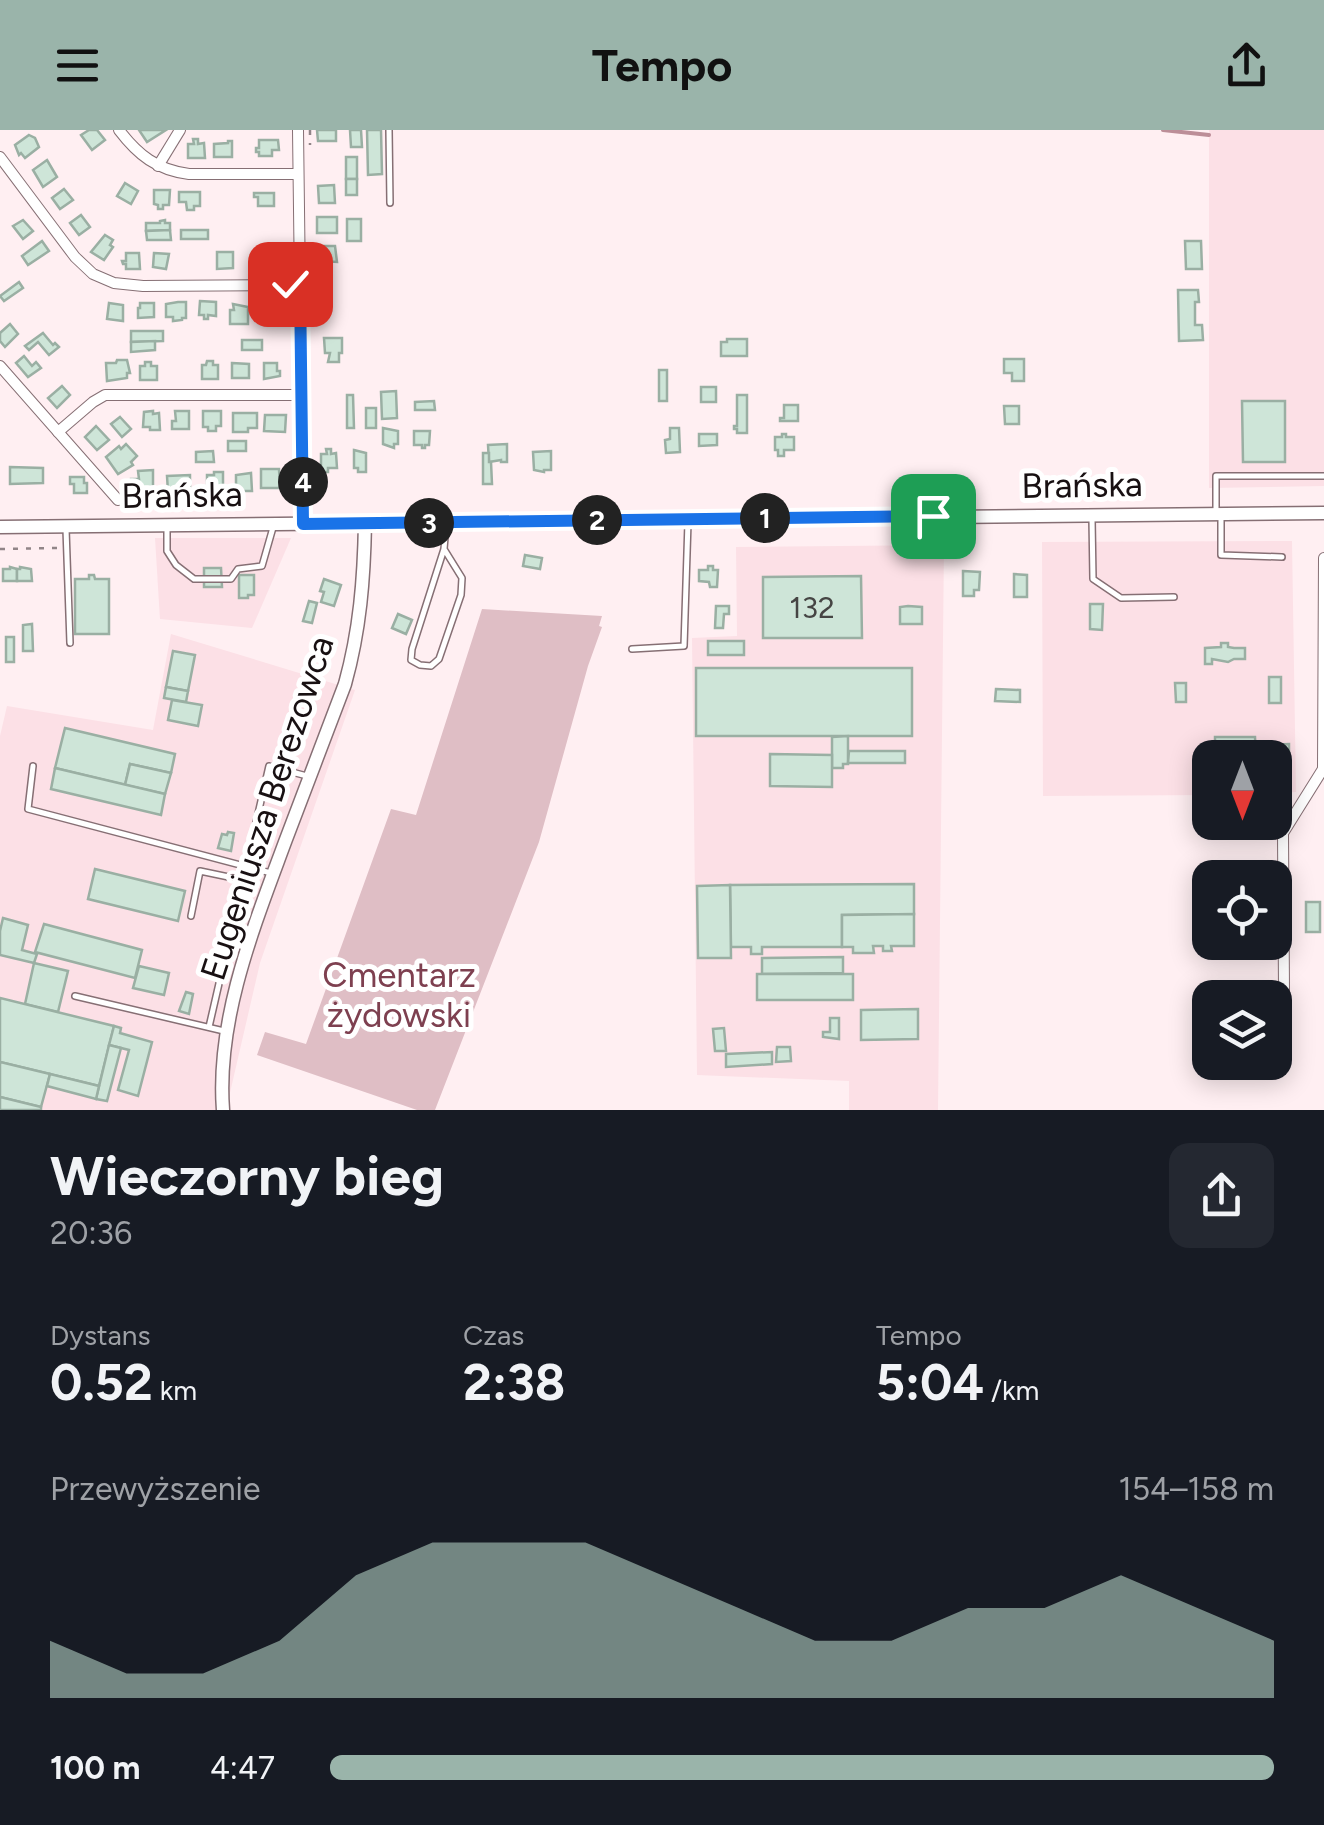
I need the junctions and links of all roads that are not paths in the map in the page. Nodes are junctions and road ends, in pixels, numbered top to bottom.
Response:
1 (119, 130) edge
2 (180, 130) edge
3 (298, 130) edge
4 (389, 130) edge
5 (0, 157) edge
6 (158, 166) junction
7 (298, 174) junction
8 (390, 203) dead end
9 (300, 285) junction
10 (0, 366) edge
11 (301, 395) junction
12 (58, 432) junction
13 (1324, 476) edge
14 (118, 500) dead end
15 (1324, 513) edge
16 (1218, 514) junction
17 (1092, 515) junction
18 (688, 519) junction
19 (446, 522) junction
20 (365, 523) junction
21 (274, 524) junction
22 (303, 524) junction
23 (66, 526) junction
24 (167, 526) junction
25 (0, 527) edge
26 (444, 548) junction
27 (1282, 557) dead end
28 (1324, 558) edge
29 (1174, 597) dead end
30 (70, 643) dead end
31 (632, 649) dead end
32 (33, 766) dead end
33 (310, 778) junction
34 (246, 866) junction
35 (274, 874) junction
36 (242, 880) junction
37 (191, 916) dead end
38 (1284, 980) edge
39 (75, 996) dead end
40 (209, 1028) junction
41 (227, 1031) junction
42 (223, 1110) edge

1 - 6 street
2 - 6 street
3 - 7 street
4 - 8 lane
5 - 9 street
6 - 7 street
7 - 9 street
9 - 11 street
10 - 12 street
11 - 12 street
11 - 22 street
12 - 14 street
13 - 16 lane
15 - 16 street, Brańska
16 - 17 street, Brańska
16 - 27 lane
17 - 18 street, Brańska
17 - 29 lane
18 - 19 street, Brańska
18 - 31 lane
19 - 20 street, Brańska
19 - 26 lane
20 - 22 street, Brańska
20 - 33 street, Eugeniusza Berezowca
21 - 22 street, Brańska
21 - 24 street, Brańska
21 - 24 lane
23 - 24 street, Brańska
23 - 25 street, Brańska
23 - 30 lane
26 - 26 lane
28 - 38 street
32 - 34 lane
33 - 34 lane
33 - 35 street, Eugeniusza Berezowca
34 - 35 lane
34 - 36 lane
35 - 41 street, Eugeniusza Berezowca
36 - 37 lane
36 - 40 lane
39 - 40 lane
40 - 41 lane
41 - 42 street, Eugeniusza Berezowca

